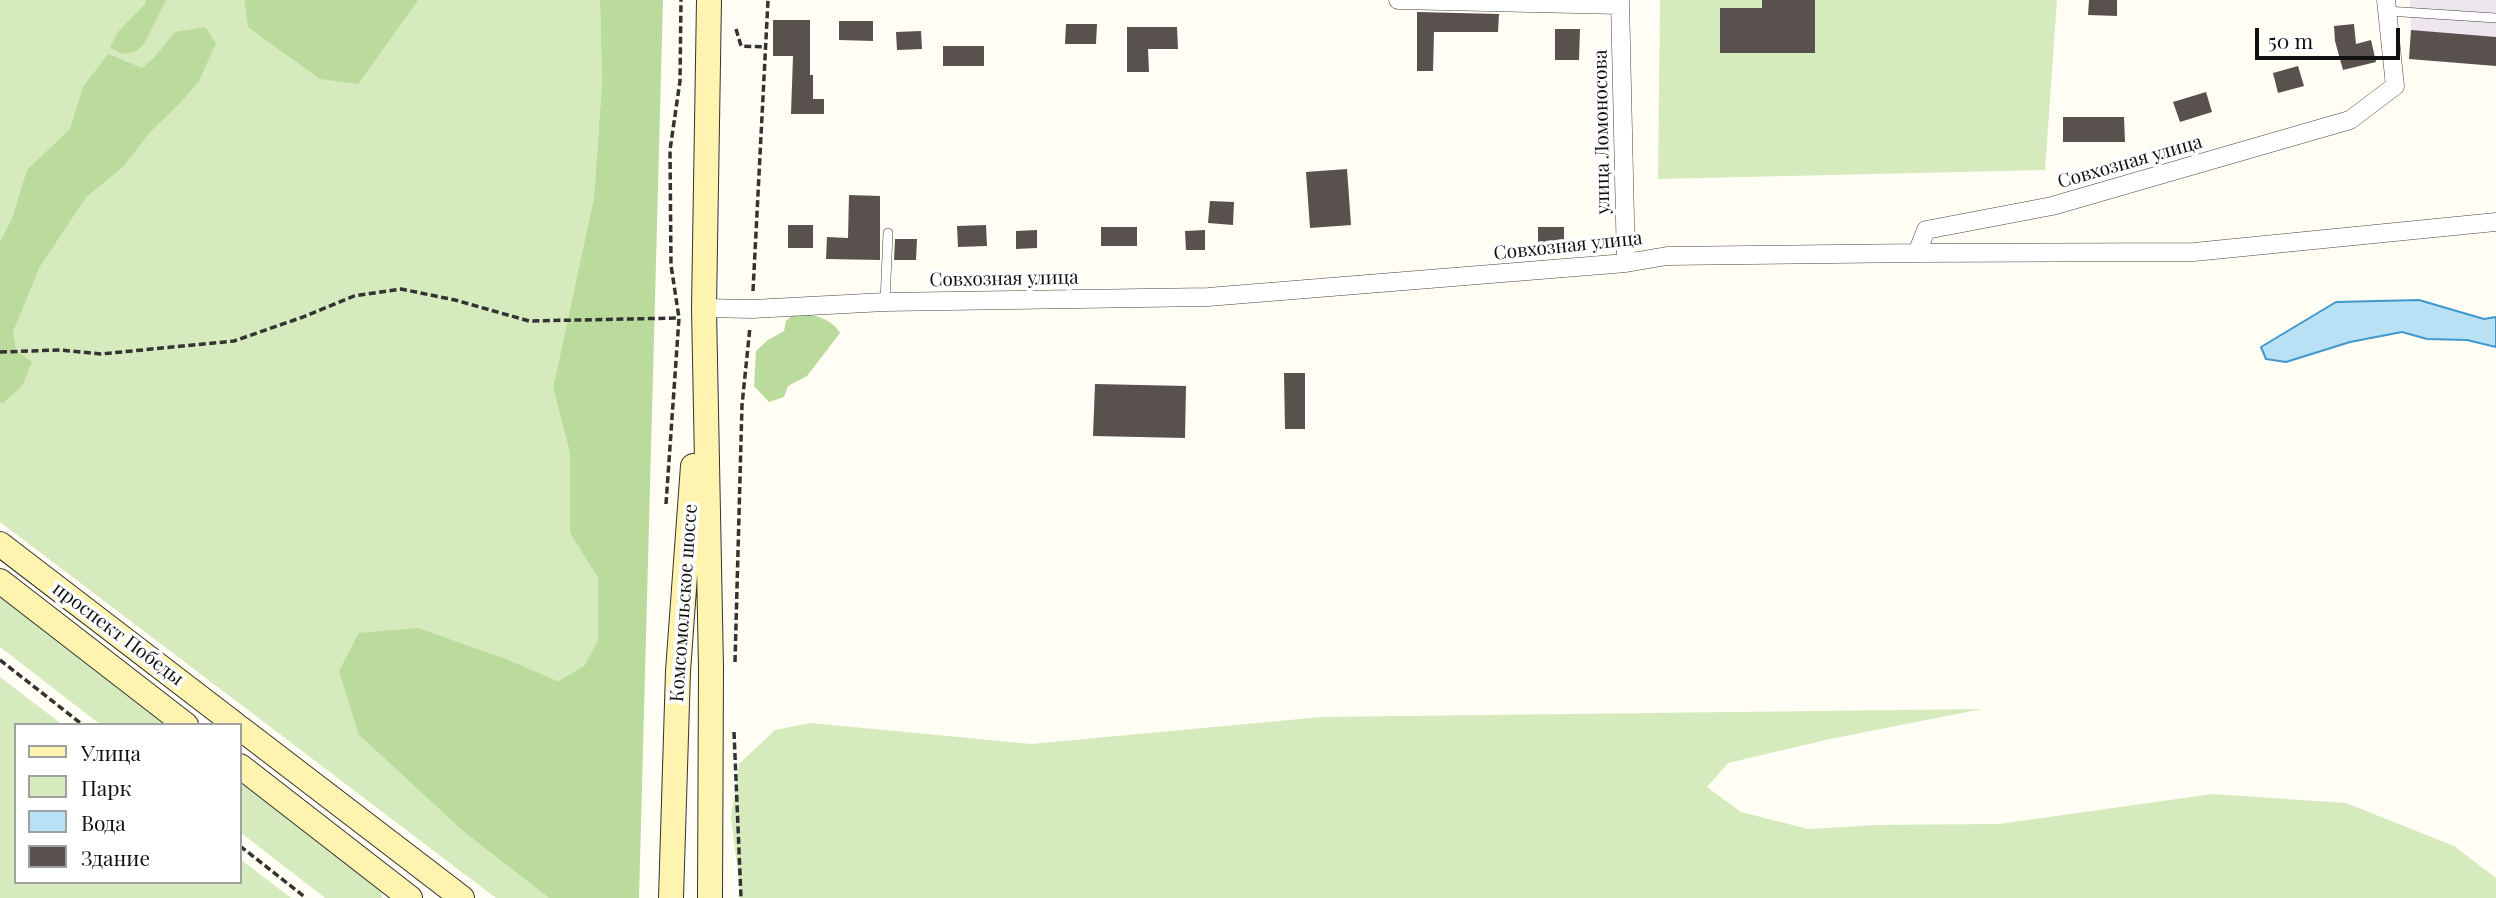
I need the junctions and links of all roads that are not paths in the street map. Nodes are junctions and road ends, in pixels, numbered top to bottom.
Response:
1 (709, 0) edge
2 (1398, 0) edge
3 (1620, 2) edge
4 (2387, 6) edge
5 (2496, 18) edge
6 (2496, 222) edge
7 (888, 233) dead end
8 (1917, 253) junction
9 (1626, 263) junction
10 (885, 302) junction
11 (704, 308) junction
12 (0, 544) edge
13 (0, 581) edge
14 (723, 668) junction
15 (678, 671) junction
16 (183, 723) edge
17 (234, 723) edge
18 (242, 729) edge
19 (242, 768) edge
20 (434, 877) junction
21 (410, 898) edge
22 (418, 898) edge
23 (462, 898) edge
24 (671, 898) edge
25 (710, 898) edge

1 - 11 main road, Комсомольское шоссе
2 - 3 street
3 - 9 street, улица Ломоносова
4 - 5 lane
4 - 8 street, Совхозная улица
6 - 8 street
7 - 10 lane
8 - 9 street, Совхозная улица
9 - 10 street, Совхозная улица
10 - 11 street, Совхозная улица
11 - 14 main road, Комсомольское шоссе
11 - 15 main road, Комсомольское шоссе
12 - 17 main road, проспект Победы
13 - 16 main road, проспект Победы
14 - 15 main road
14 - 25 main road, Комсомольское шоссе
15 - 24 main road, Комсомольское шоссе
18 - 20 main road, проспект Победы
19 - 21 main road
20 - 22 main road
20 - 23 main road, проспект Победы

